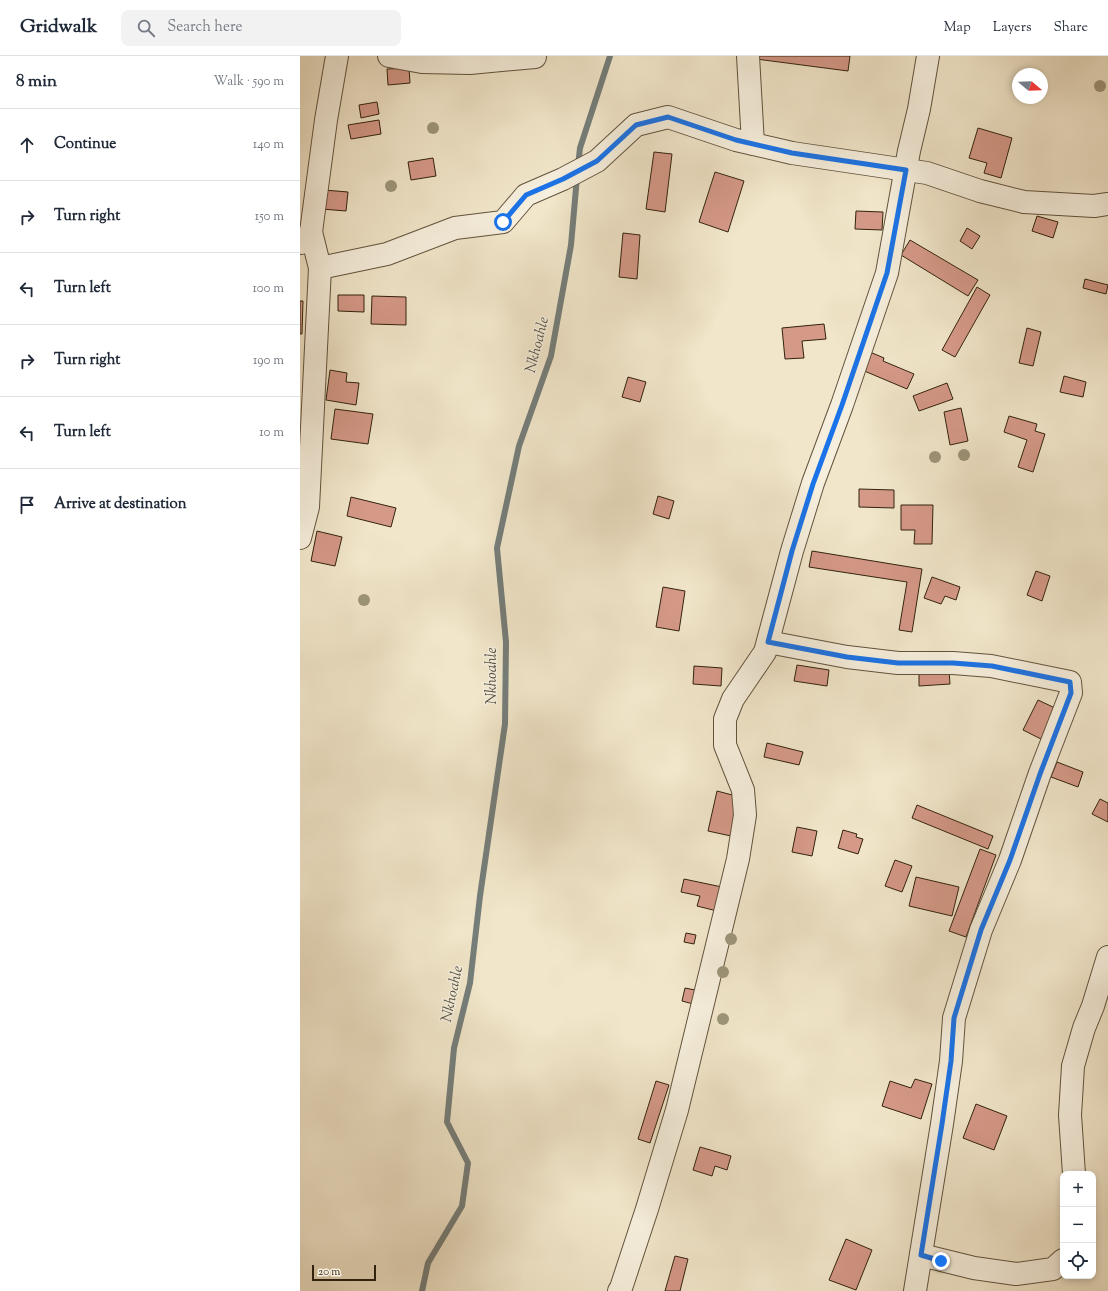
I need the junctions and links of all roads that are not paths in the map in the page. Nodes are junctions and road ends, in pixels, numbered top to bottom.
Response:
1 (337, 56) edge
2 (389, 56) edge
3 (748, 56) edge
4 (928, 56) edge
5 (535, 57) dead end
6 (753, 144) junction
7 (906, 170) junction
8 (1108, 204) edge
9 (305, 238) edge
10 (320, 268) junction
11 (300, 538) edge
12 (768, 642) junction
13 (1108, 957) edge
14 (1074, 1171) edge
15 (921, 1255) junction
16 (1060, 1263) edge
17 (622, 1290) edge
18 (915, 1291) edge

1 - 9 street
2 - 5 street
3 - 6 street
4 - 7 street
6 - 7 street
6 - 10 street
7 - 8 street
7 - 12 street
9 - 10 street
10 - 11 street
12 - 15 street
12 - 17 street
13 - 14 street
15 - 16 street
15 - 18 street

